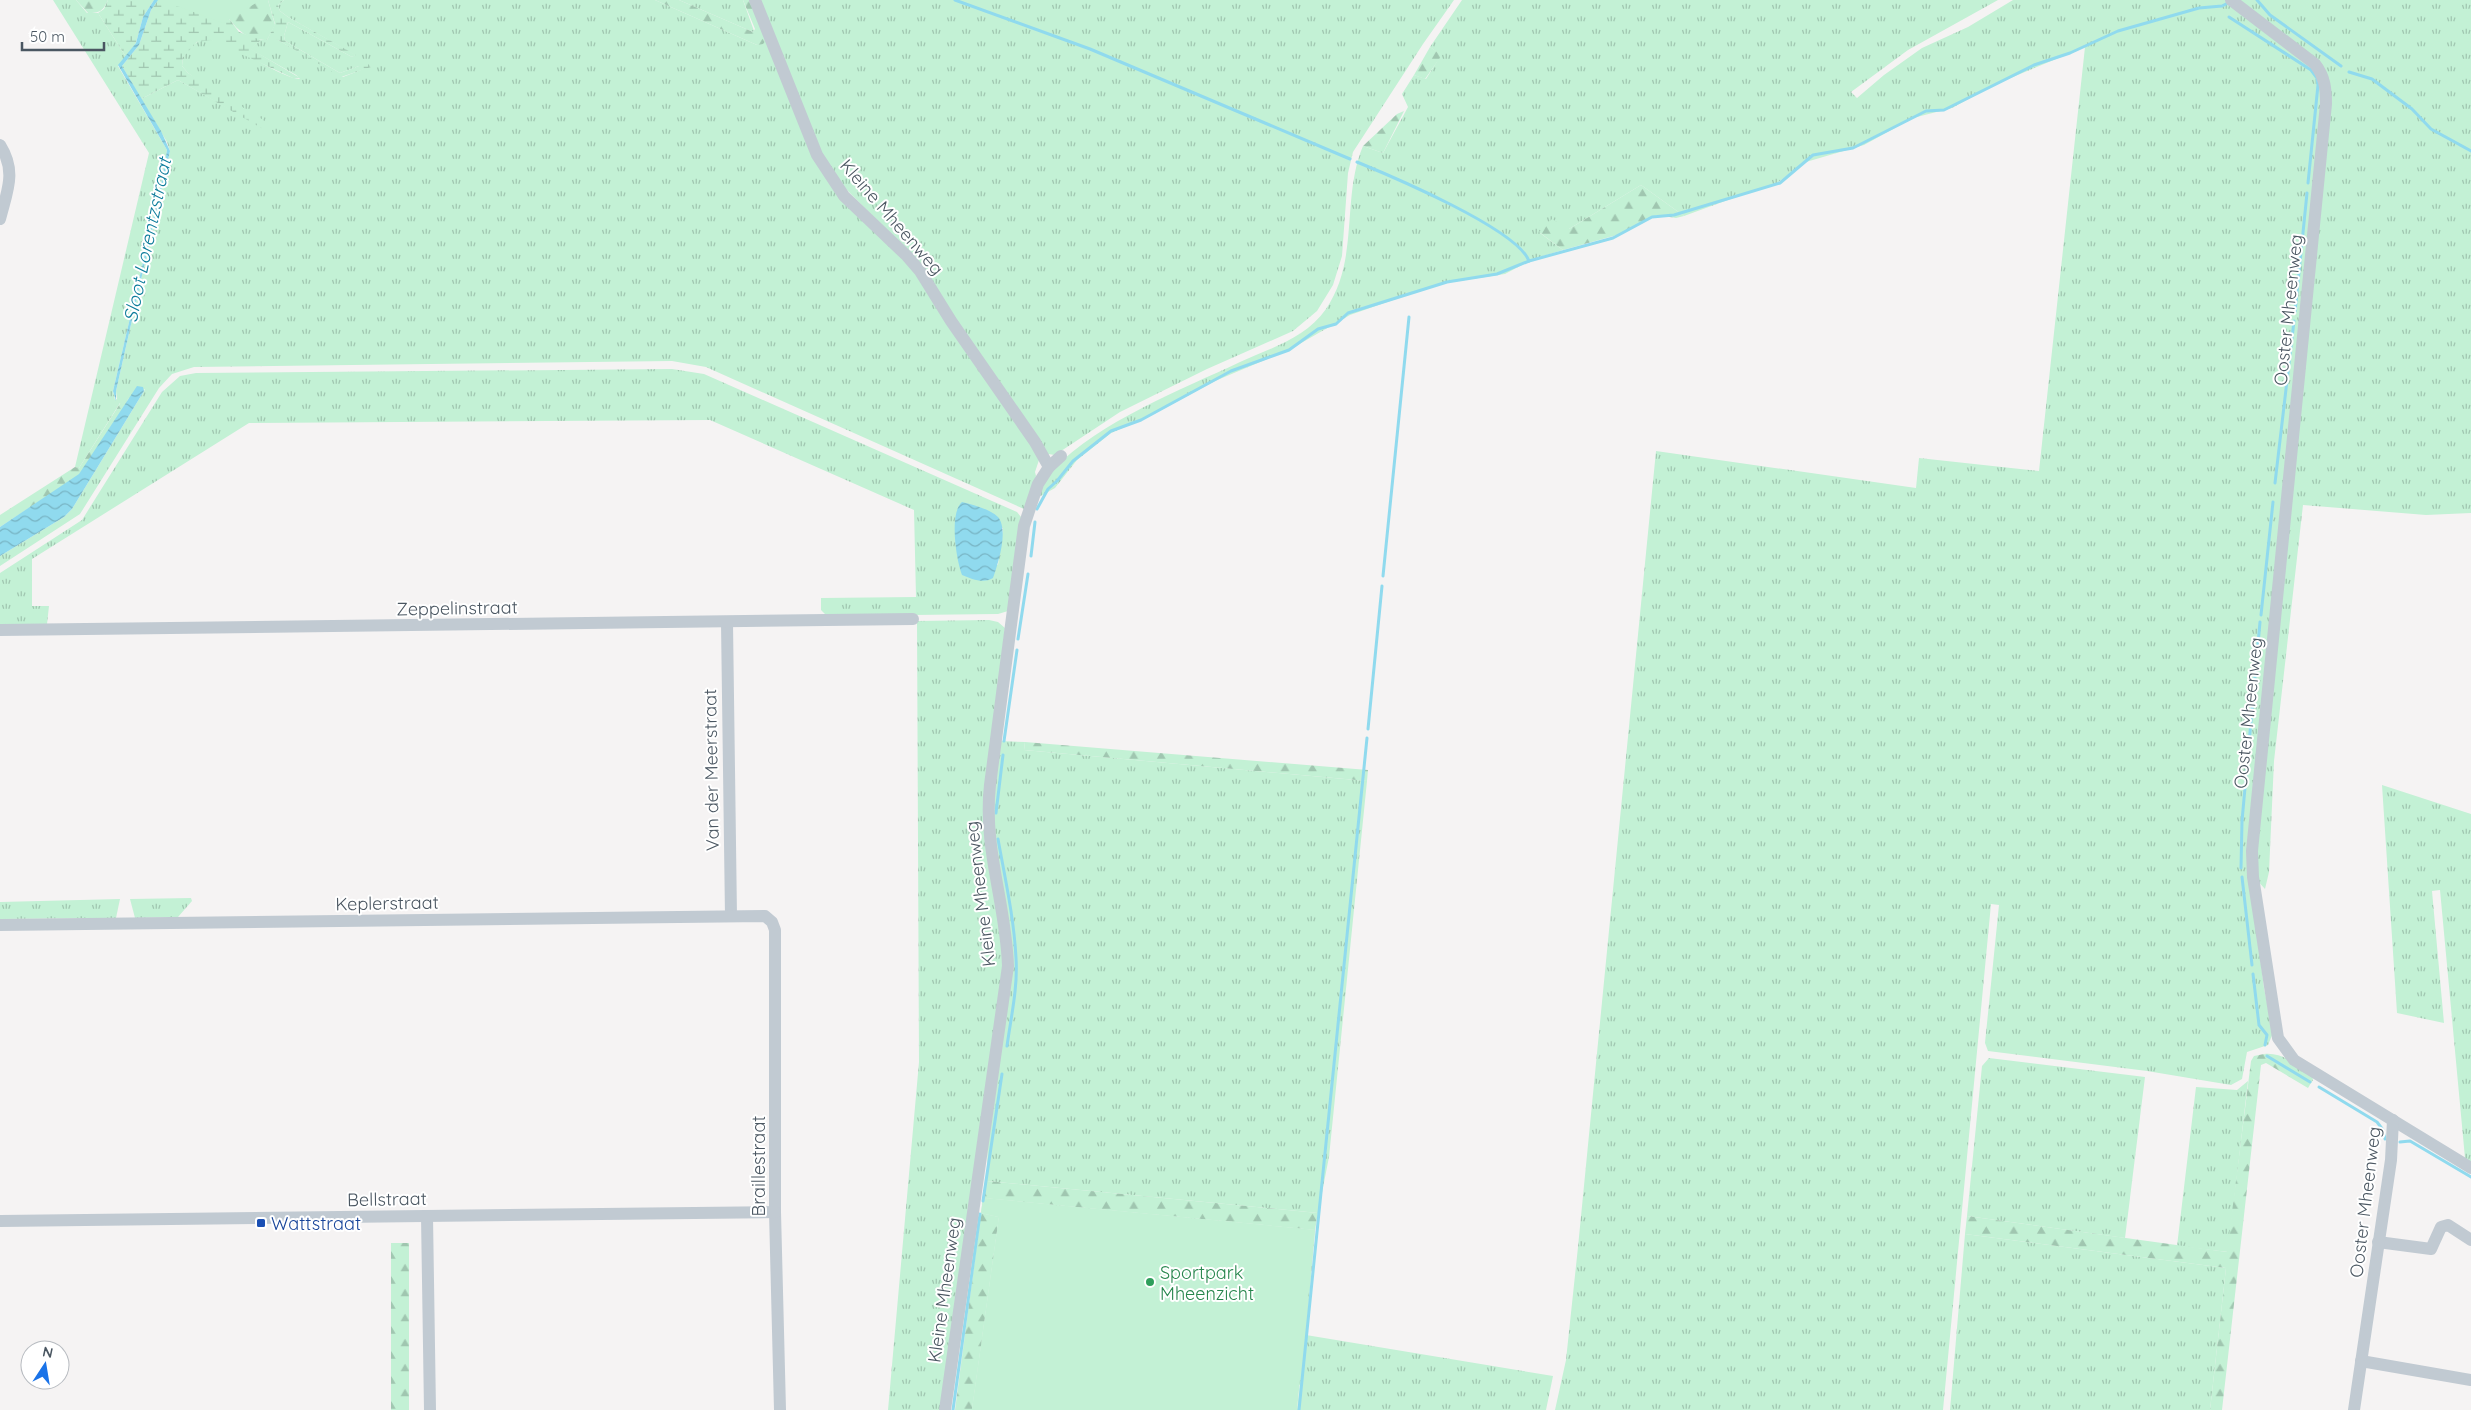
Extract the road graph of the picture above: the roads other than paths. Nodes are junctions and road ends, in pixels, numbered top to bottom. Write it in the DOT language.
graph roads {
  1 [pos="755,0"];
  2 [pos="2231,0"];
  3 [pos="0,145"];
  4 [pos="0,220"];
  5 [pos="1062,456"];
  6 [pos="1049,467"];
  7 [pos="913,619"];
  8 [pos="727,622"];
  9 [pos="0,630"];
  10 [pos="731,916"];
  11 [pos="772,922"];
  12 [pos="0,925"];
  13 [pos="2393,1120"];
  14 [pos="2471,1168"];
  15 [pos="775,1212"];
  16 [pos="427,1216"];
  17 [pos="0,1221"];
  18 [pos="2471,1240"];
  19 [pos="2378,1242"];
  20 [pos="2361,1361"];
  21 [pos="2471,1380"];
  22 [pos="430,1410"];
  23 [pos="780,1410"];
  24 [pos="945,1410"];
  25 [pos="2354,1410"];
  1 -- 6 [label="street, Kleine Mheenweg"];
  2 -- 13 [label="street, Ooster Mheenweg"];
  3 -- 4 [label="street"];
  5 -- 6 [label="street, Kleine Mheenweg"];
  6 -- 24 [label="street, Kleine Mheenweg"];
  7 -- 8 [label="street, Zeppelinstraat"];
  8 -- 9 [label="street, Zeppelinstraat"];
  8 -- 10 [label="street, Van der Meerstraat"];
  10 -- 11 [label="street, Keplerstraat"];
  10 -- 12 [label="street, Keplerstraat"];
  11 -- 15 [label="street, Braillestraat"];
  13 -- 14 [label="street"];
  13 -- 19 [label="street, Ooster Mheenweg"];
  15 -- 16 [label="street, Bellstraat"];
  15 -- 23 [label="street, Braillestraat"];
  16 -- 17 [label="street, Bellstraat"];
  16 -- 22 [label="street"];
  18 -- 19 [label="street"];
  19 -- 20 [label="street, Ooster Mheenweg"];
  20 -- 21 [label="street"];
  20 -- 25 [label="street, Ooster Mheenweg"];
}
